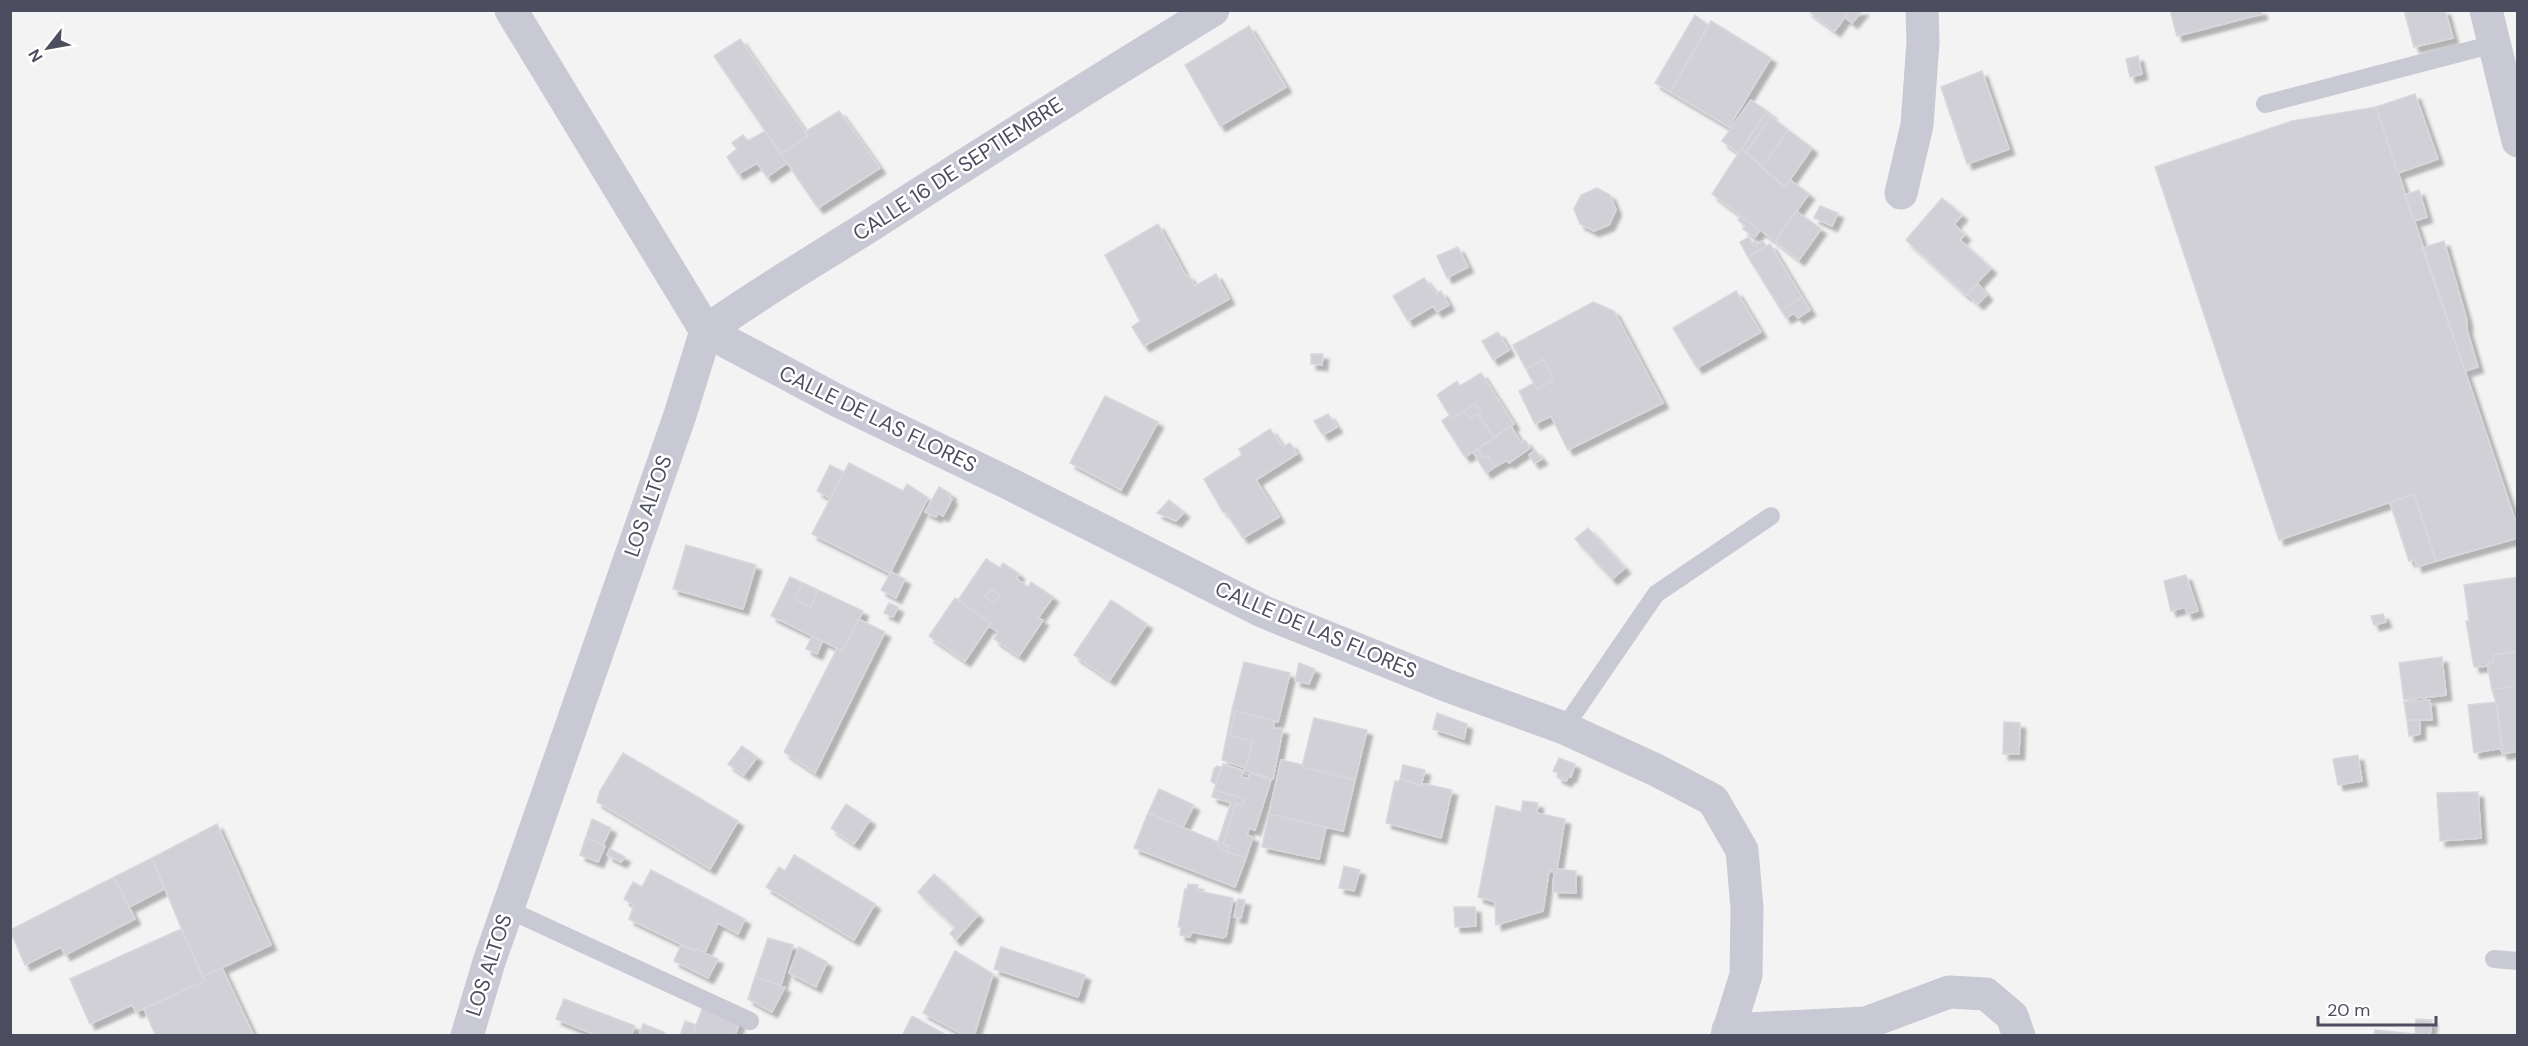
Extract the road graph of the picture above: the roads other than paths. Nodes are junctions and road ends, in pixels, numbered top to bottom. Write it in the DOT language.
graph roads {
  1 [pos="511,10"];
  2 [pos="1213,10"];
  3 [pos="1922,10"];
  4 [pos="2486,10"];
  5 [pos="2494,44"];
  6 [pos="2265,104"];
  7 [pos="2517,141"];
  8 [pos="1901,194"];
  9 [pos="706,331"];
  10 [pos="1771,516"];
  11 [pos="1564,728"];
  12 [pos="507,909"];
  13 [pos="2494,959"];
  14 [pos="2517,961"];
  15 [pos="750,1021"];
  16 [pos="1728,1033"];
  17 [pos="466,1035"];
  18 [pos="2019,1035"];
  1 -- 9 [label="street"];
  2 -- 9 [label="street, CALLE 16 DE SEPTIEMBRE"];
  3 -- 8 [label="street"];
  4 -- 5 [label="street"];
  5 -- 6 [label="lane"];
  5 -- 7 [label="street"];
  9 -- 11 [label="street, CALLE DE LAS FLORES"];
  9 -- 12 [label="street, LOS ALTOS"];
  10 -- 11 [label="lane"];
  11 -- 16 [label="street, CALLE DE LAS FLORES"];
  12 -- 15 [label="lane"];
  12 -- 17 [label="street, LOS ALTOS"];
  13 -- 14 [label="lane"];
  16 -- 18 [label="street"];
}
